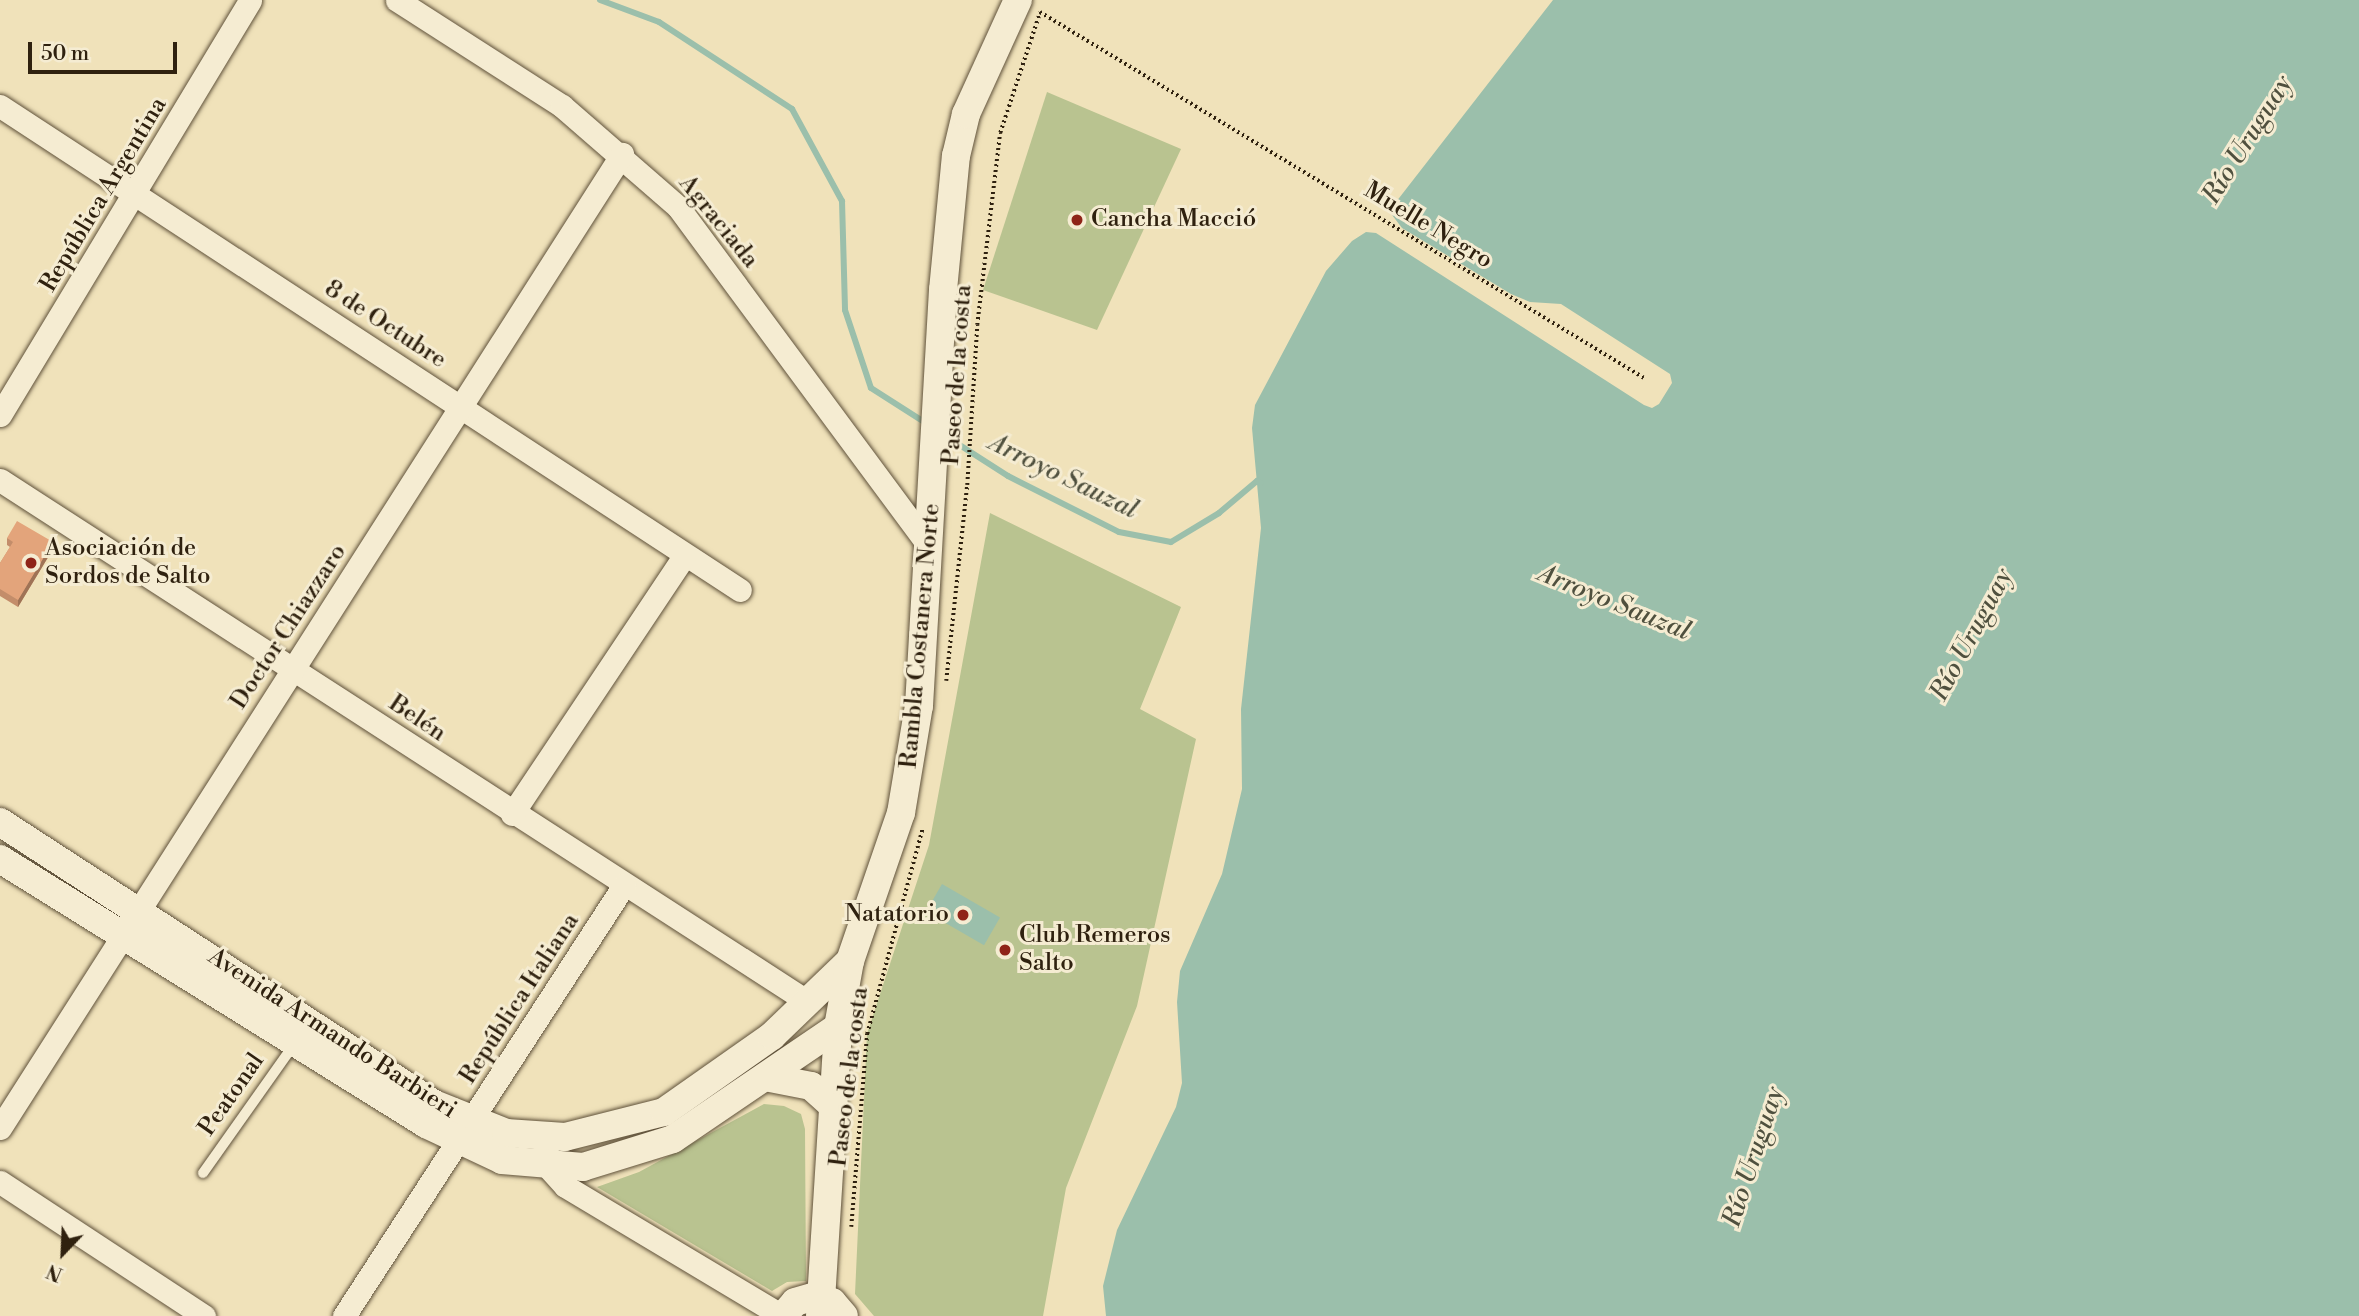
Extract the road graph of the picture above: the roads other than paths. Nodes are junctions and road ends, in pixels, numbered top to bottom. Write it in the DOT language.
graph roads {
  1 [pos="250,0"];
  2 [pos="397,0"];
  3 [pos="1030,6"];
  4 [pos="0,106"];
  5 [pos="622,154"];
  6 [pos="137,193"];
  7 [pos="462,407"];
  8 [pos="0,415"];
  9 [pos="0,480"];
  10 [pos="930,547"];
  11 [pos="685,555"];
  12 [pos="740,590"];
  13 [pos="293,668"];
  14 [pos="512,814"];
  15 [pos="0,822"];
  16 [pos="0,859"];
  17 [pos="624,885"];
  18 [pos="139,909"];
  19 [pos="124,936"];
  20 [pos="850,961"];
  21 [pos="805,1000"];
  22 [pos="838,1027"];
  23 [pos="295,1043"];
  24 [pos="807,1050"];
  25 [pos="765,1077"];
  26 [pos="835,1079"];
  27 [pos="834,1107"];
  28 [pos="0,1128"];
  29 [pos="466,1131"];
  30 [pos="546,1138"];
  31 [pos="548,1167"];
  32 [pos="203,1173"];
  33 [pos="0,1182"];
  34 [pos="821,1307"];
  35 [pos="204,1316"];
  36 [pos="344,1316"];
  37 [pos="783,1316"];
  38 [pos="844,1316"];
  1 -- 6 [label="street, República Argentina"];
  2 -- 5 [label="street, Agraciada"];
  3 -- 10 [label="street, Rambla Costanera Norte"];
  4 -- 6 [label="street, 8 de Octubre"];
  5 -- 7 [label="street, Doctor Chiazzaro"];
  5 -- 10 [label="street, Agraciada"];
  6 -- 7 [label="street, 8 de Octubre"];
  6 -- 8 [label="street, República Argentina"];
  7 -- 11 [label="street, 8 de Octubre"];
  7 -- 13 [label="street, Doctor Chiazzaro"];
  9 -- 13 [label="street, Belén"];
  10 -- 20 [label="street, Rambla Costanera Norte"];
  11 -- 12 [label="street, 8 de Octubre"];
  11 -- 14 [label="street"];
  13 -- 14 [label="street, Belén"];
  13 -- 18 [label="street, Doctor Chiazzaro"];
  14 -- 17 [label="street, Belén"];
  15 -- 18 [label="street, Avenida Armando Barbieri"];
  16 -- 19 [label="street, Avenida Armando Barbieri"];
  17 -- 21 [label="street, Belén"];
  17 -- 29 [label="street, República Italiana"];
  18 -- 19 [label="street, Doctor Chiazzaro"];
  18 -- 29 [label="street, Avenida Armando Barbieri"];
  19 -- 23 [label="street, Avenida Armando Barbieri"];
  19 -- 28 [label="street, Doctor Chiazzaro"];
  20 -- 21 [label="street, Avenida Armando Barbieri"];
  20 -- 22 [label="street, Rambla Costanera Norte"];
  21 -- 24 [label="street"];
  21 -- 30 [label="street, Avenida Armando Barbieri"];
  22 -- 24 [label="street, Avenida Armando Barbieri"];
  22 -- 26 [label="street, Rambla Costanera Norte"];
  23 -- 29 [label="street, Avenida Armando Barbieri"];
  23 -- 32 [label="lane, Peatonal"];
  24 -- 25 [label="street, Avenida Armando Barbieri"];
  24 -- 26 [label="street"];
  25 -- 27 [label="street"];
  25 -- 31 [label="street, Avenida Armando Barbieri"];
  26 -- 27 [label="street, Rambla Costanera Norte"];
  27 -- 34 [label="street, Rambla Costanera Norte"];
  29 -- 30 [label="street, Avenida Armando Barbieri"];
  29 -- 31 [label="street, Avenida Armando Barbieri"];
  29 -- 36 [label="street, República Italiana"];
  30 -- 31 [label="street"];
  31 -- 37 [label="street"];
  33 -- 35 [label="street"];
  34 -- 37 [label="street"];
  34 -- 38 [label="street"];
}
